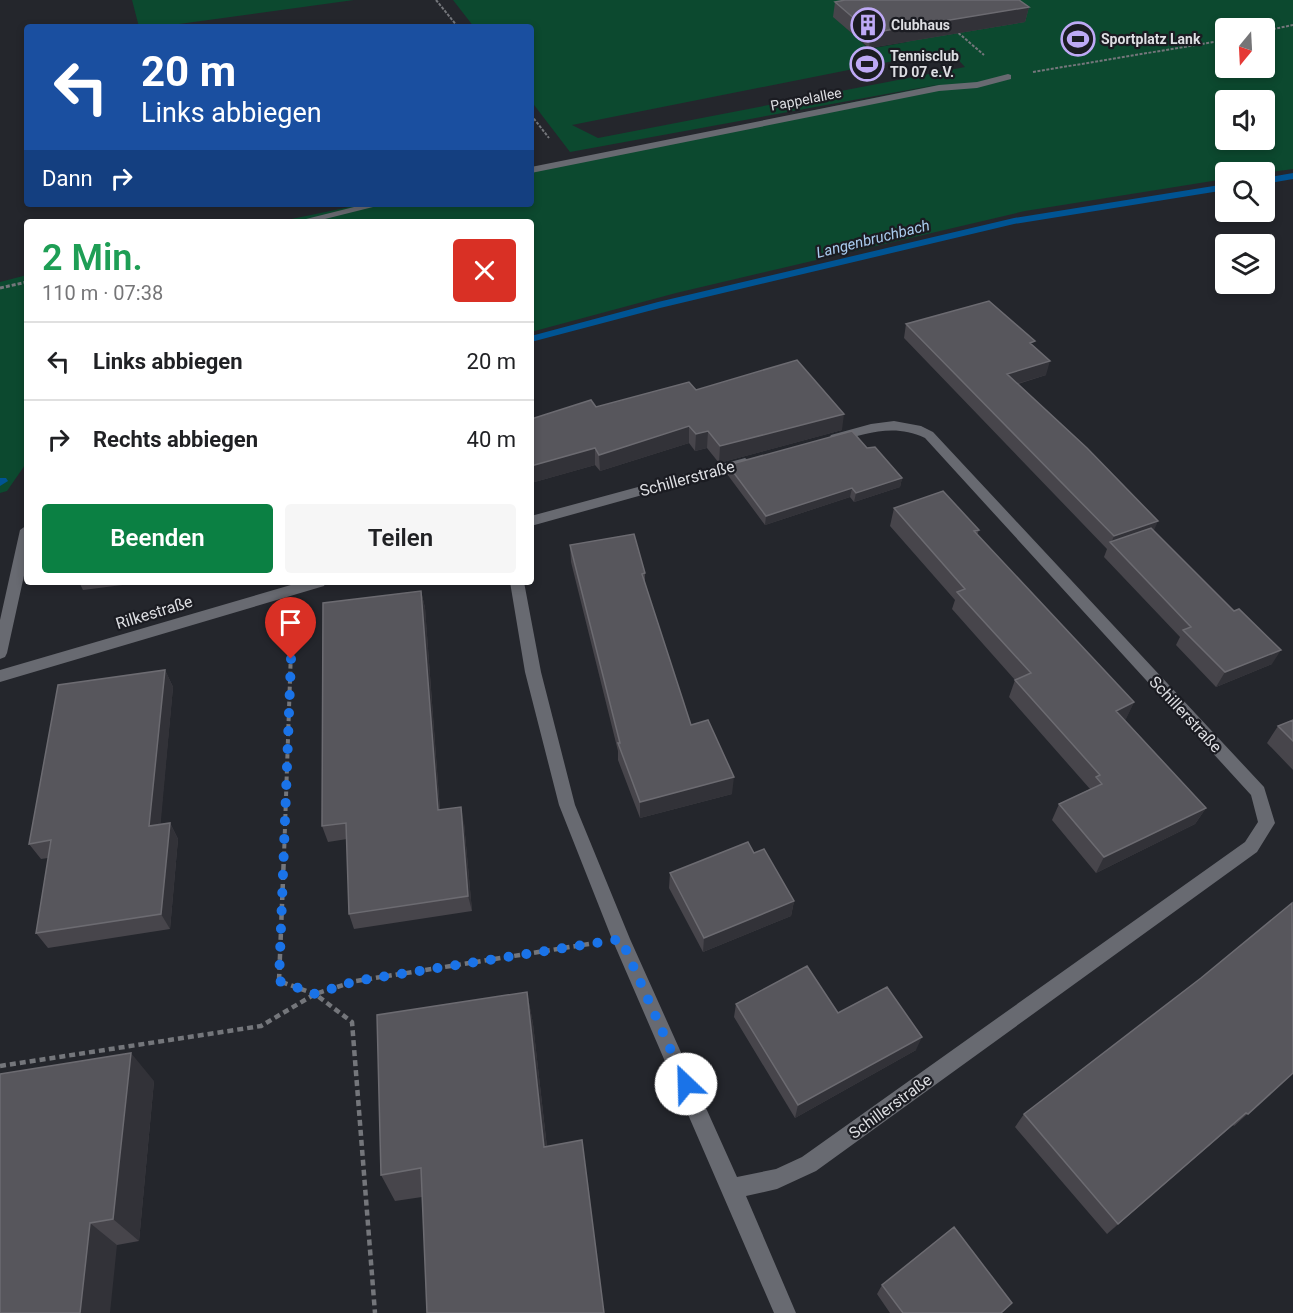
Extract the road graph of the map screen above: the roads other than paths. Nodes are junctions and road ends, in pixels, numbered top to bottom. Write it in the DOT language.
graph roads {
  1 [pos="1008,77"];
  2 [pos="534,169"];
  3 [pos="366,207"];
  4 [pos="312,219"];
  5 [pos="824,441"];
  6 [pos="757,459"];
  7 [pos="534,520"];
  8 [pos="24,544"];
  9 [pos="309,585"];
  10 [pos="518,585"];
  11 [pos="0,653"];
  12 [pos="0,676"];
  13 [pos="732,1188"];
  14 [pos="785,1313"];
  1 -- 2 [label="street, Pappelallee"];
  3 -- 4 [label="street"];
  5 -- 13 [label="street, Schillerstraße"];
  6 -- 7 [label="street, Schillerstraße"];
  8 -- 11 [label="street"];
  9 -- 12 [label="street, Rilkestraße"];
  10 -- 13 [label="street"];
  13 -- 14 [label="street"];
}
